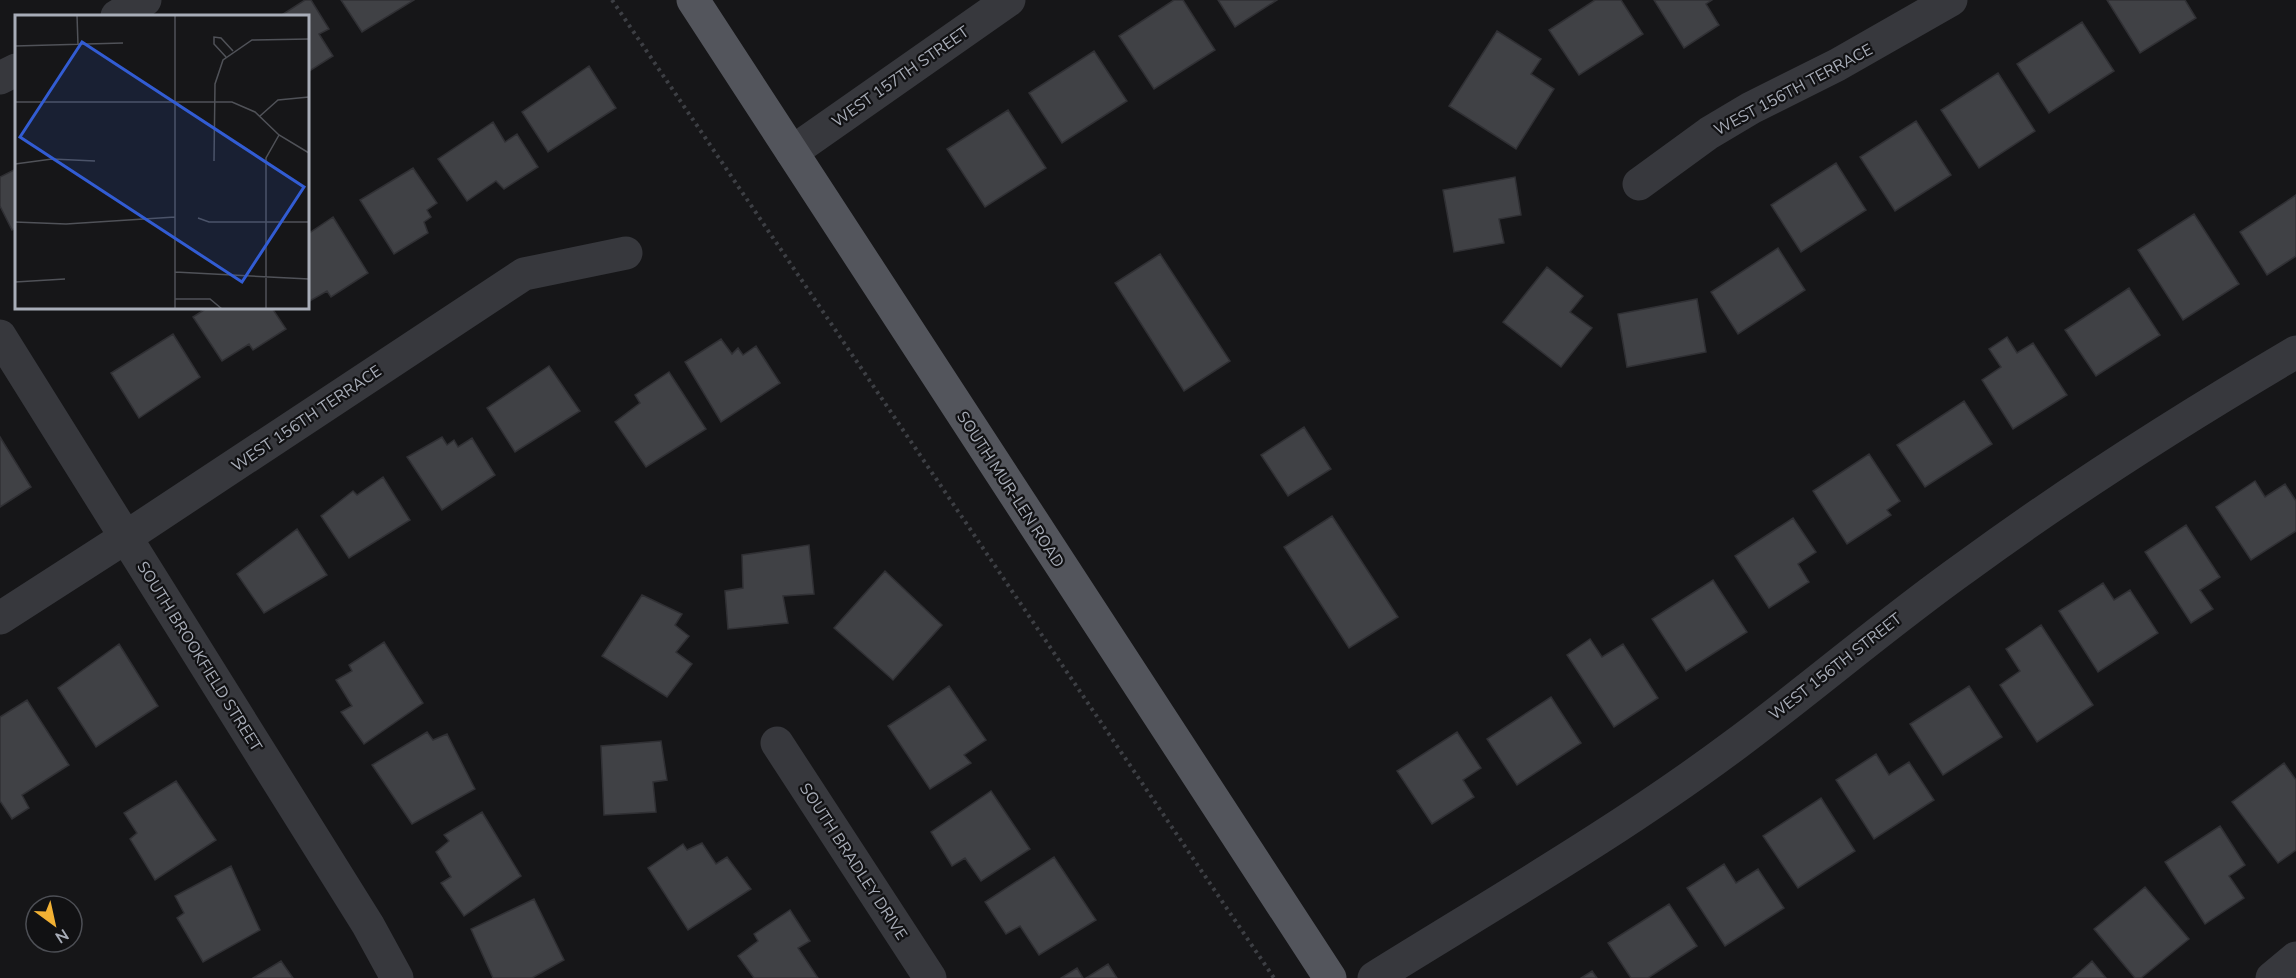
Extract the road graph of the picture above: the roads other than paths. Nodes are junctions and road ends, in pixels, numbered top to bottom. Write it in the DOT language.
graph roads {
  1 [pos="145,0"];
  2 [pos="693,0"];
  3 [pos="1009,0"];
  4 [pos="1951,0"];
  5 [pos="119,15"];
  6 [pos="15,70"];
  7 [pos="0,78"];
  8 [pos="792,152"];
  9 [pos="1639,184"];
  10 [pos="626,253"];
  11 [pos="0,336"];
  12 [pos="2296,352"];
  13 [pos="126,537"];
  14 [pos="0,618"];
  15 [pos="777,743"];
  16 [pos="2296,958"];
  17 [pos="398,978"];
  18 [pos="930,978"];
  19 [pos="1330,978"];
  20 [pos="1374,978"];
  21 [pos="2272,978"];
  1 -- 5 [label="street"];
  2 -- 8 [label="main road, SOUTH MUR-LEN ROAD"];
  3 -- 8 [label="street, WEST 157TH STREET"];
  4 -- 9 [label="street, WEST 156TH TERRACE"];
  6 -- 7 [label="street"];
  8 -- 19 [label="main road, SOUTH MUR-LEN ROAD"];
  10 -- 13 [label="street, WEST 156TH TERRACE"];
  11 -- 13 [label="street, SOUTH BROOKFIELD STREET"];
  12 -- 20 [label="street, WEST 156TH STREET"];
  13 -- 14 [label="street, WEST 156TH TERRACE"];
  13 -- 17 [label="street, SOUTH BROOKFIELD STREET"];
  15 -- 18 [label="street, SOUTH BRADLEY DRIVE"];
  16 -- 21 [label="street"];
}
